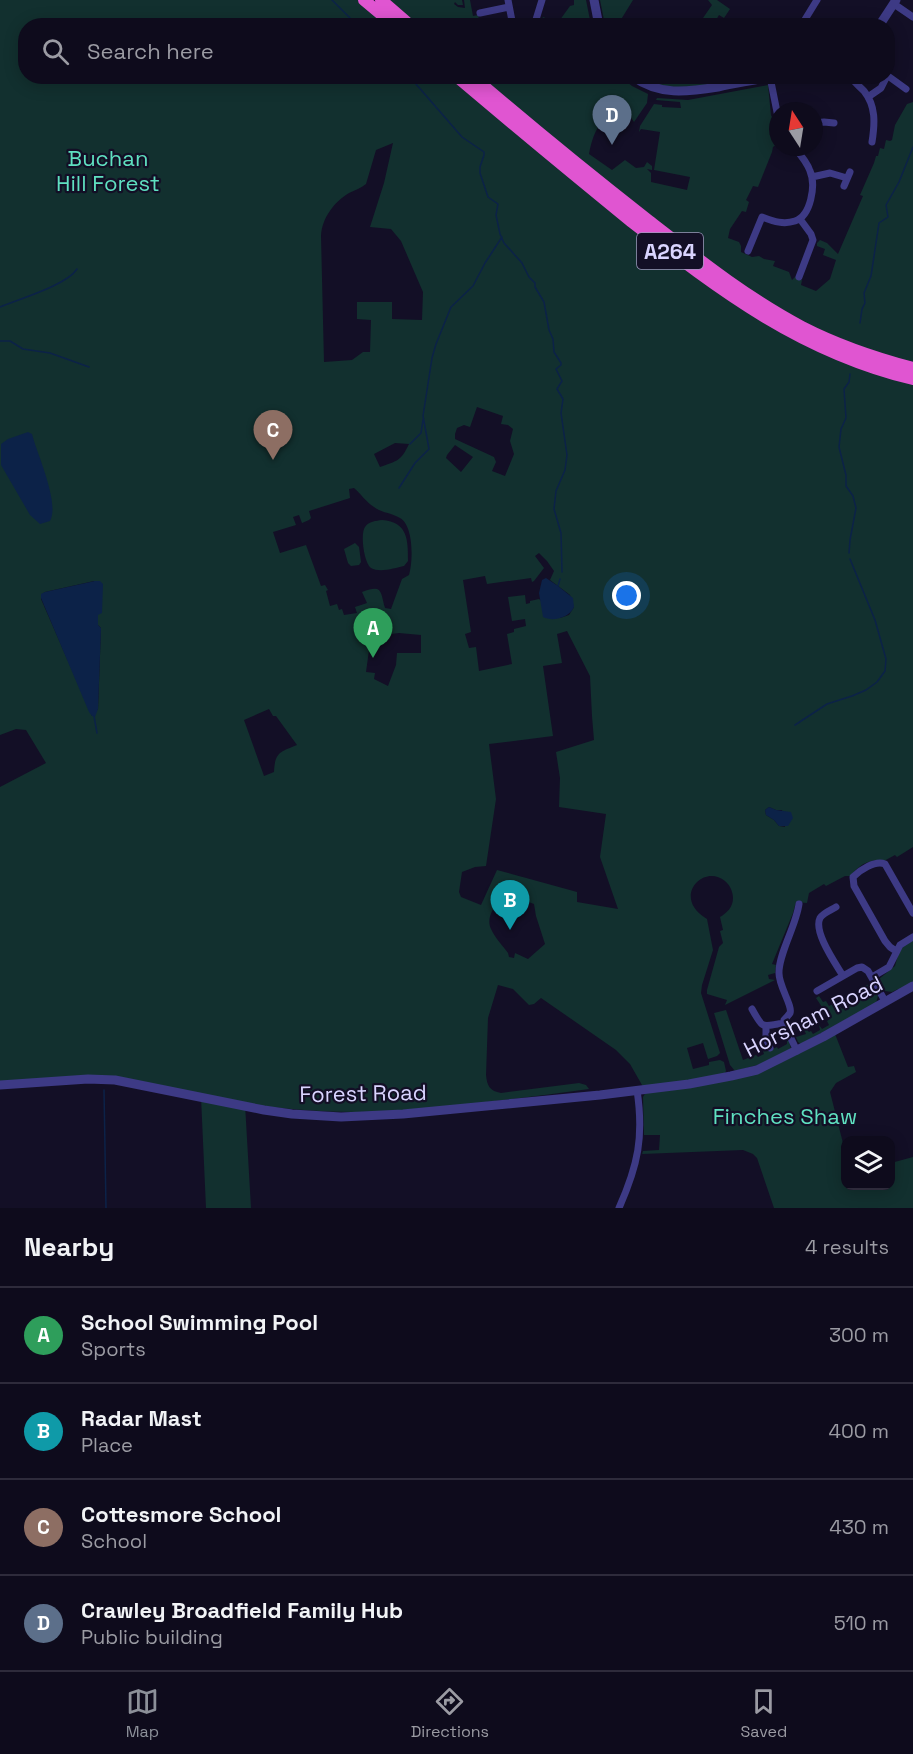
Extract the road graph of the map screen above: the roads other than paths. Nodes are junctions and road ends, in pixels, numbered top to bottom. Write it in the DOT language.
graph roads {
  1 [pos="364,0"];
  2 [pos="381,0"];
  3 [pos="542,0"];
  4 [pos="594,0"];
  5 [pos="817,0"];
  6 [pos="895,2"];
  7 [pos="509,4"];
  8 [pos="480,12"];
  9 [pos="913,17"];
  10 [pos="385,18"];
  11 [pos="402,18"];
  12 [pos="536,18"];
  13 [pos="597,18"];
  14 [pos="806,18"];
  15 [pos="884,18"];
  16 [pos="895,81"];
  17 [pos="466,84"];
  18 [pos="482,84"];
  19 [pos="644,84"];
  20 [pos="734,84"];
  21 [pos="773,84"];
  22 [pos="857,84"];
  23 [pos="883,84"];
  24 [pos="906,89"];
  25 [pos="868,97"];
  26 [pos="776,102"];
  27 [pos="824,122"];
  28 [pos="834,123"];
  29 [pos="824,130"];
  30 [pos="864,136"];
  31 [pos="800,156"];
  32 [pos="812,177"];
  33 [pos="847,178"];
  34 [pos="800,219"];
  35 [pos="742,242"];
  36 [pos="811,273"];
  37 [pos="913,368"];
  38 [pos="913,379"];
  39 [pos="799,904"];
  40 [pos="836,908"];
  41 [pos="913,914"];
  42 [pos="913,937"];
  43 [pos="896,951"];
  44 [pos="843,976"];
  45 [pos="872,977"];
  46 [pos="913,986"];
  47 [pos="817,991"];
  48 [pos="885,1001"];
  49 [pos="752,1009"];
  50 [pos="784,1023"];
  51 [pos="766,1026"];
  52 [pos="770,1048"];
  53 [pos="797,1051"];
  54 [pos="0,1085"];
  55 [pos="657,1087"];
  56 [pos="637,1090"];
  57 [pos="619,1208"];
  1 -- 10 [label="highway"];
  2 -- 11 [label="highway"];
  3 -- 12 [label="street"];
  4 -- 13 [label="street"];
  5 -- 14 [label="street"];
  6 -- 9 [label="street"];
  6 -- 15 [label="street"];
  7 -- 8 [label="street"];
  16 -- 24 [label="street"];
  17 -- 38 [label="highway, A264"];
  18 -- 37 [label="highway, A264"];
  19 -- 20 [label="street"];
  21 -- 26 [label="street"];
  22 -- 25 [label="street"];
  23 -- 25 [label="street"];
  25 -- 30 [label="street"];
  27 -- 28 [label="street"];
  27 -- 29 [label="street"];
  31 -- 32 [label="street"];
  32 -- 33 [label="street"];
  32 -- 34 [label="street"];
  34 -- 35 [label="street"];
  34 -- 36 [label="street"];
  39 -- 50 [label="street"];
  40 -- 44 [label="street"];
  41 -- 43 [label="street"];
  42 -- 43 [label="street"];
  43 -- 45 [label="street"];
  44 -- 45 [label="street"];
  44 -- 47 [label="street"];
  45 -- 48 [label="street"];
  46 -- 48 [label="street, Horsham Road"];
  48 -- 53 [label="street, Horsham Road"];
  49 -- 51 [label="street"];
  50 -- 51 [label="street"];
  50 -- 53 [label="street"];
  51 -- 52 [label="street"];
  53 -- 55 [label="street, Horsham Road"];
  54 -- 56 [label="street, Forest Road"];
  55 -- 56 [label="street, Forest Road"];
  56 -- 57 [label="street"];
}
